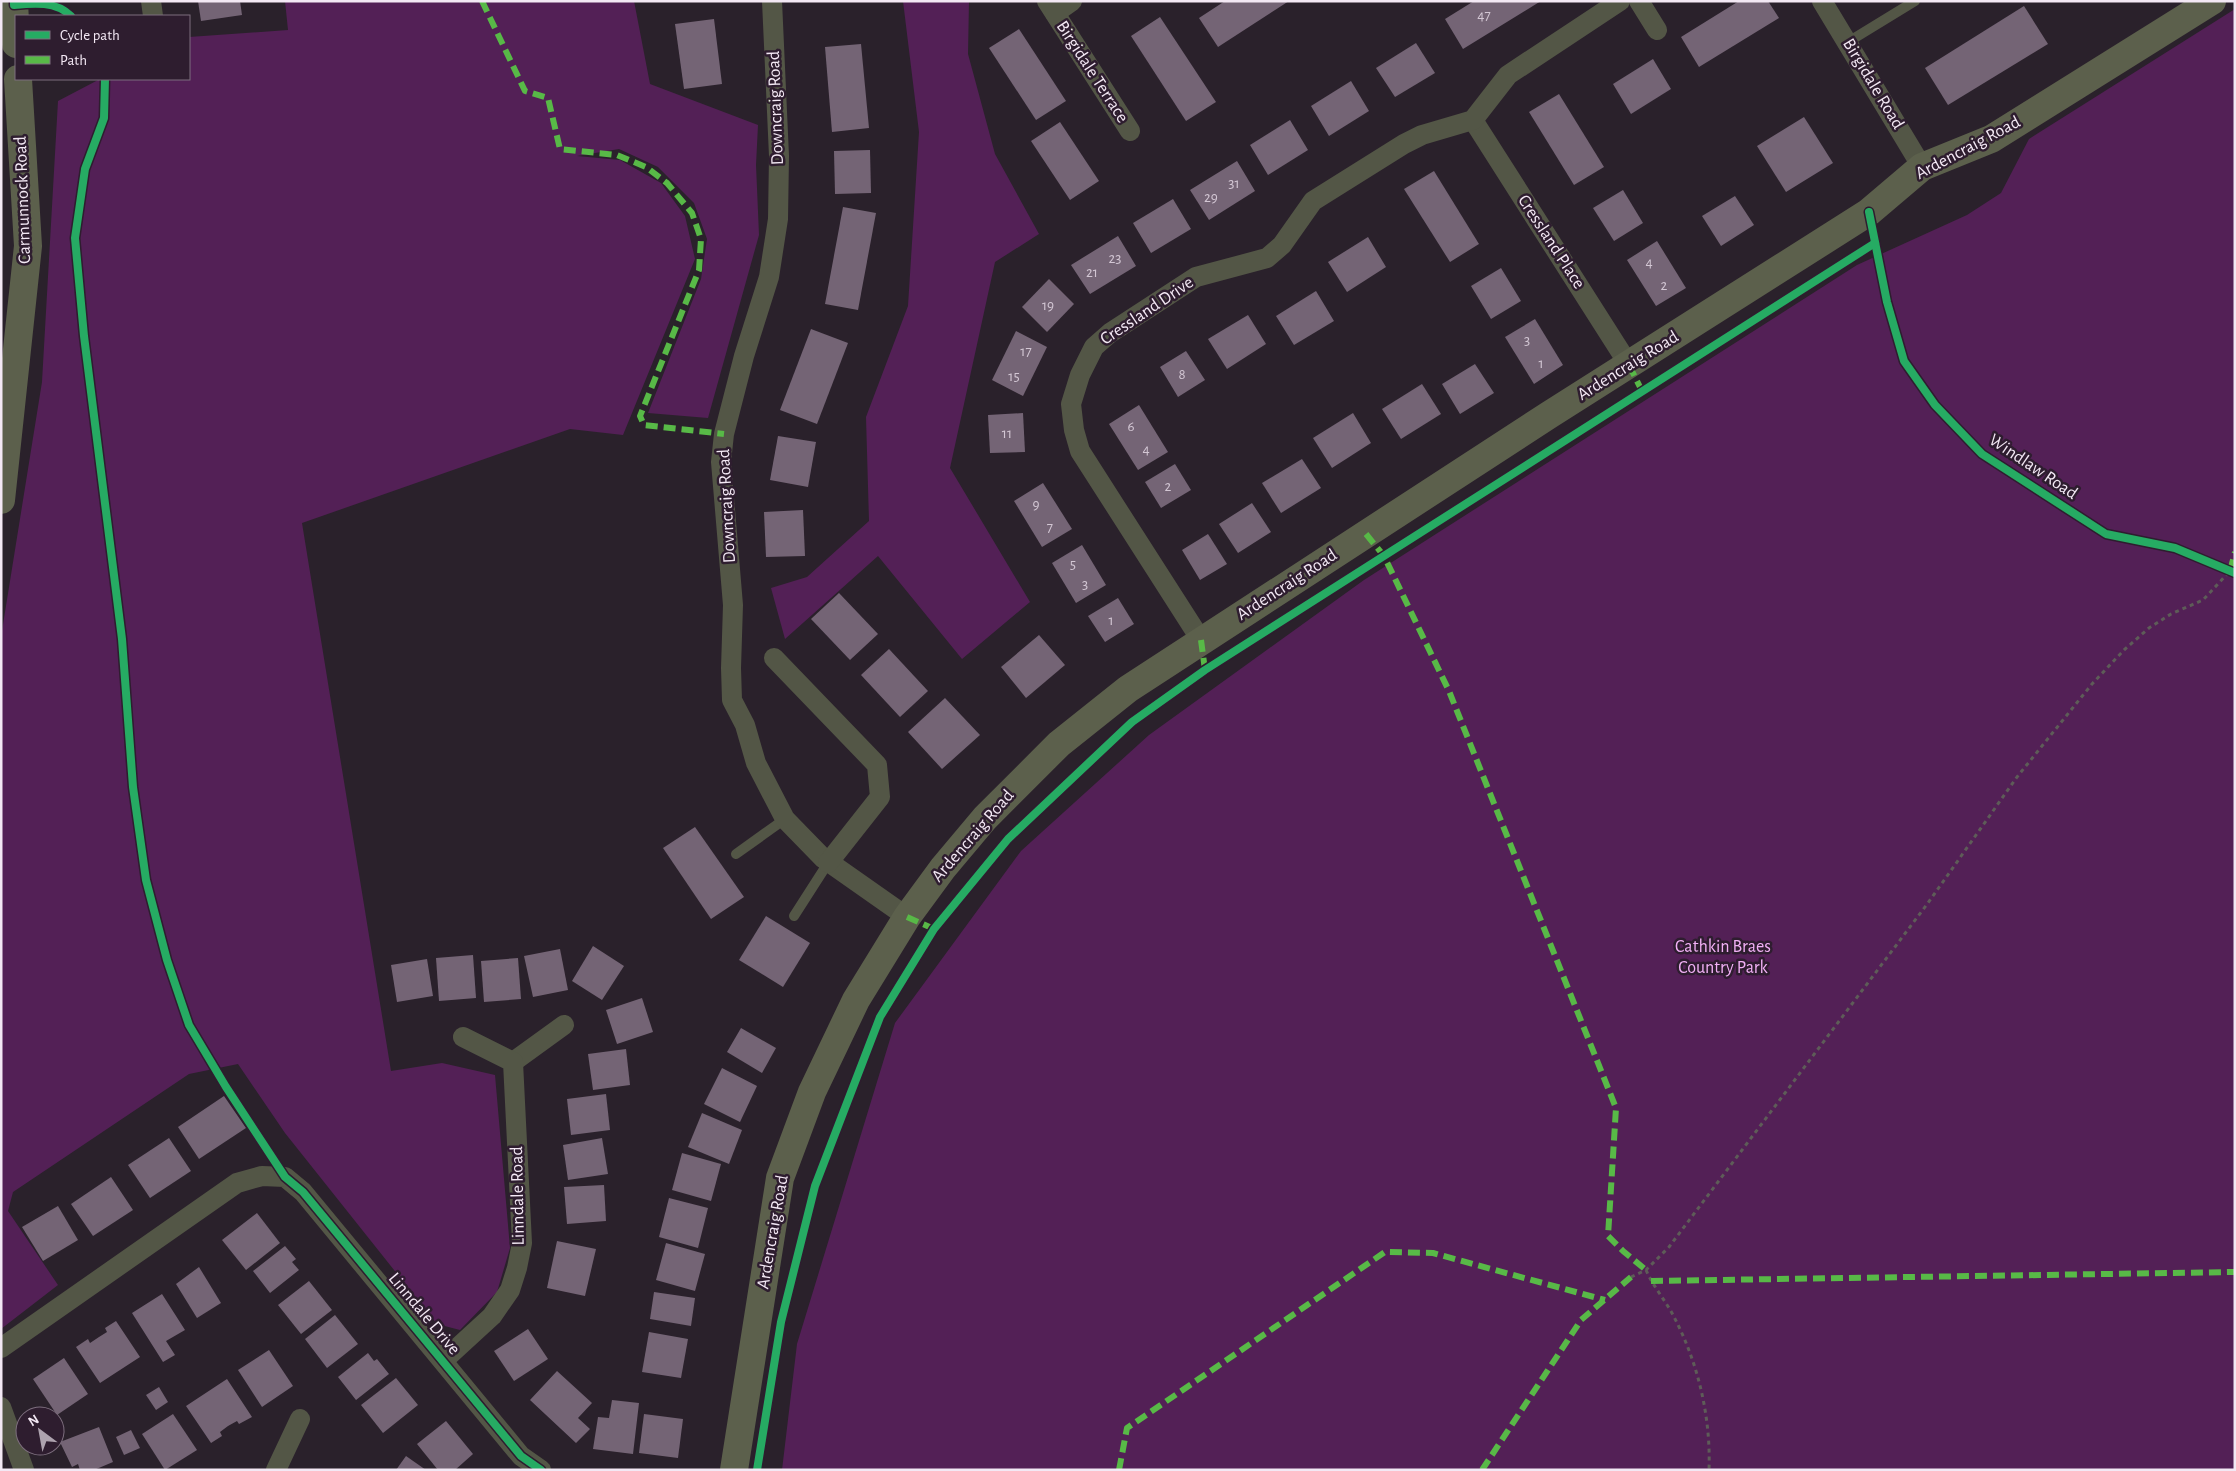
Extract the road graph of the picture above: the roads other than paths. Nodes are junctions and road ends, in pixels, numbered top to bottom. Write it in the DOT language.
graph roads {
  1 [pos="14,1"];
  2 [pos="151,1"];
  3 [pos="772,1"];
  4 [pos="1072,1"];
  5 [pos="1620,1"];
  6 [pos="1639,1"];
  7 [pos="1822,1"];
  8 [pos="1915,1"];
  9 [pos="2212,1"];
  10 [pos="1051,7"];
  11 [pos="154,15"];
  12 [pos="15,22"];
  13 [pos="1657,30"];
  14 [pos="1848,42"];
  15 [pos="18,80"];
  16 [pos="1473,120"];
  17 [pos="1130,131"];
  18 [pos="1922,167"];
  19 [pos="1630,365"];
  20 [pos="1,500"];
  21 [pos="1201,640"];
  22 [pos="774,658"];
  23 [pos="785,819"];
  24 [pos="736,854"];
  25 [pos="828,863"];
  26 [pos="794,916"];
  27 [pos="906,917"];
  28 [pos="564,1025"];
  29 [pos="463,1037"];
  30 [pos="513,1062"];
  31 [pos="1,1348"];
  32 [pos="443,1361"];
  33 [pos="1,1407"];
  34 [pos="300,1419"];
  35 [pos="515,1463"];
  36 [pos="24,1470"];
  37 [pos="276,1470"];
  38 [pos="541,1470"];
  39 [pos="734,1470"];
  1 -- 12 [label="street"];
  2 -- 11 [label="street"];
  3 -- 23 [label="street, Downcraig Road"];
  4 -- 10 [label="street, Birgidale Terrace"];
  5 -- 16 [label="street"];
  6 -- 13 [label="street"];
  7 -- 14 [label="street, Birgidale Road"];
  8 -- 14 [label="lane"];
  9 -- 18 [label="street, Ardencraig Road"];
  10 -- 17 [label="street, Birgidale Terrace"];
  14 -- 18 [label="street, Birgidale Road"];
  15 -- 20 [label="street, Carmunnock Road"];
  16 -- 19 [label="street, Cressland Place"];
  16 -- 21 [label="street, Cressland Drive"];
  18 -- 19 [label="street, Ardencraig Road"];
  19 -- 21 [label="street, Ardencraig Road"];
  21 -- 27 [label="street, Ardencraig Road"];
  22 -- 25 [label="street"];
  23 -- 24 [label="lane"];
  23 -- 25 [label="street, Downcraig Road"];
  25 -- 26 [label="lane"];
  25 -- 27 [label="street, Downcraig Road"];
  27 -- 39 [label="street, Ardencraig Road"];
  28 -- 30 [label="street"];
  29 -- 30 [label="street"];
  30 -- 32 [label="street, Linndale Road"];
  31 -- 32 [label="street, Linndale Drive"];
  32 -- 35 [label="street, Linndale Drive"];
  33 -- 36 [label="street"];
  34 -- 37 [label="street"];
  35 -- 38 [label="street, Linndale Drive"];
}
